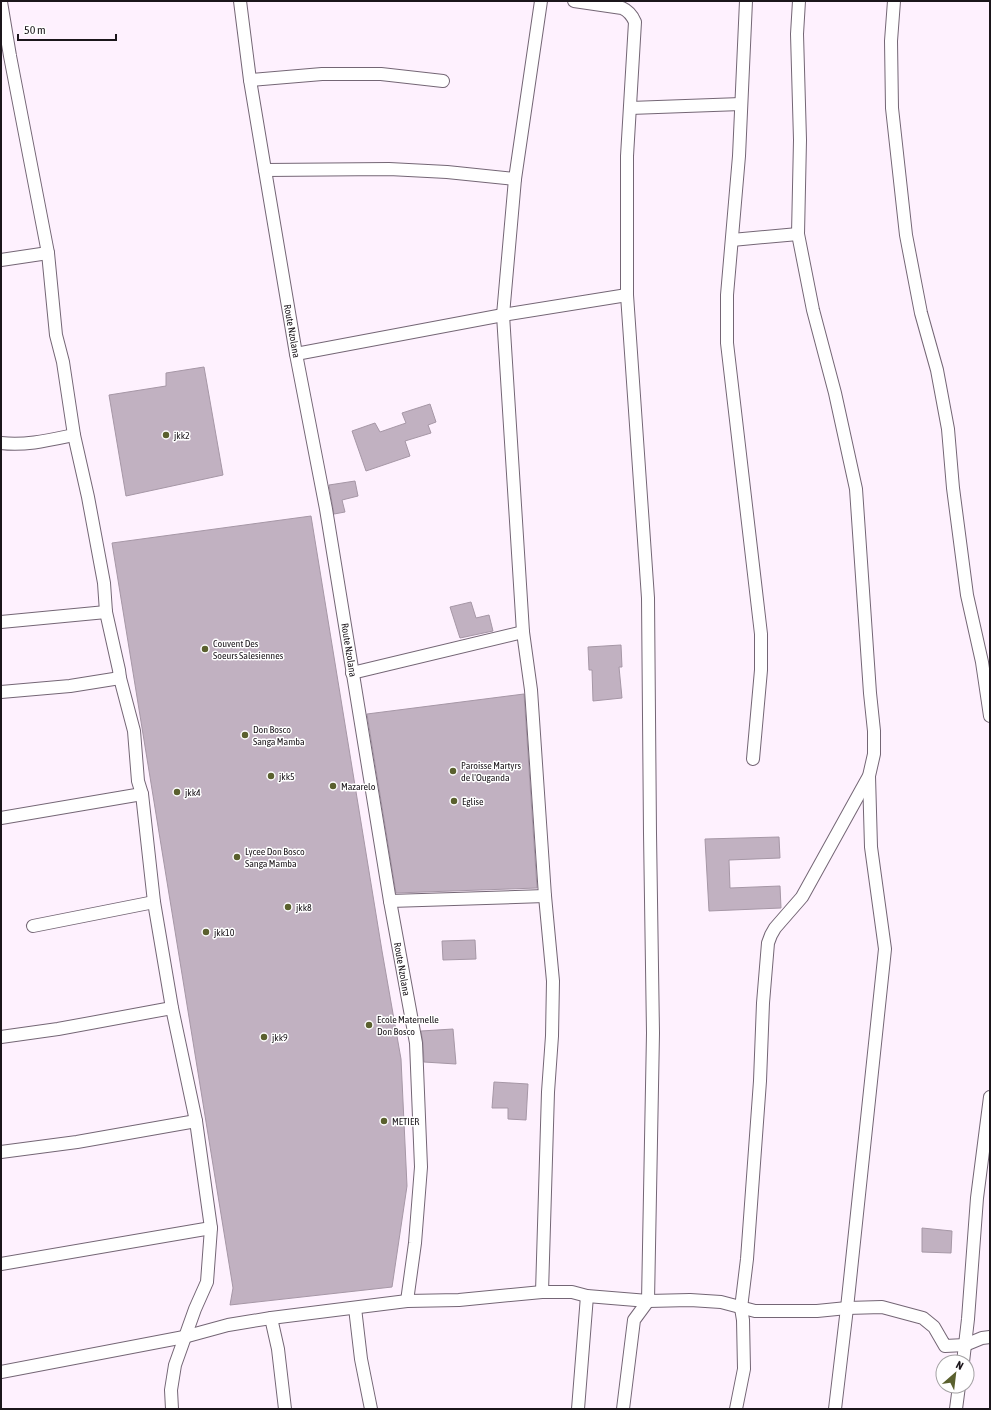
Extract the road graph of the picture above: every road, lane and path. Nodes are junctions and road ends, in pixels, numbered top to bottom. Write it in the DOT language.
graph roads {
  1 [pos="240,1"];
  2 [pos="541,1"];
  3 [pos="574,1"];
  4 [pos="746,1"];
  5 [pos="799,1"];
  6 [pos="894,1"];
  7 [pos="1,2"];
  8 [pos="622,4"];
  9 [pos="250,80"];
  10 [pos="443,81"];
  11 [pos="741,104"];
  12 [pos="630,108"];
  13 [pos="265,170"];
  14 [pos="516,179"];
  15 [pos="798,234"];
  16 [pos="732,240"];
  17 [pos="48,253"];
  18 [pos="1,260"];
  19 [pos="627,294"];
  20 [pos="503,315"];
  21 [pos="296,354"];
  22 [pos="74,435"];
  23 [pos="1,443"];
  24 [pos="106,612"];
  25 [pos="1,622"];
  26 [pos="523,632"];
  27 [pos="352,673"];
  28 [pos="120,678"];
  29 [pos="1,692"];
  30 [pos="990,716"];
  31 [pos="753,759"];
  32 [pos="869,776"];
  33 [pos="142,794"];
  34 [pos="1,818"];
  35 [pos="545,896"];
  36 [pos="390,901"];
  37 [pos="154,902"];
  38 [pos="33,926"];
  39 [pos="172,1008"];
  40 [pos="1,1037"];
  41 [pos="990,1097"];
  42 [pos="196,1121"];
  43 [pos="1,1152"];
  44 [pos="211,1228"];
  45 [pos="1,1264"];
  46 [pos="542,1292"];
  47 [pos="587,1296"];
  48 [pos="406,1301"];
  49 [pos="648,1301"];
  50 [pos="355,1308"];
  51 [pos="741,1308"];
  52 [pos="847,1308"];
  53 [pos="271,1318"];
  54 [pos="184,1337"];
  55 [pos="990,1337"];
  56 [pos="965,1345"];
  57 [pos="963,1354"];
  58 [pos="1,1372"];
  59 [pos="958,1394"];
  60 [pos="172,1409"];
  61 [pos="285,1409"];
  62 [pos="371,1409"];
  63 [pos="578,1409"];
  64 [pos="623,1409"];
  65 [pos="736,1409"];
  66 [pos="835,1409"];
  67 [pos="956,1409"];
  1 -- 9 [label="street, Route Nzolana"];
  2 -- 14 [label="street"];
  3 -- 8 [label="street"];
  4 -- 11 [label="street"];
  5 -- 15 [label="street"];
  6 -- 30 [label="street"];
  7 -- 17 [label="street"];
  8 -- 12 [label="street"];
  9 -- 10 [label="street"];
  9 -- 13 [label="street, Route Nzolana"];
  11 -- 12 [label="street"];
  11 -- 16 [label="street"];
  12 -- 19 [label="street"];
  13 -- 14 [label="street"];
  13 -- 21 [label="street, Route Nzolana"];
  14 -- 20 [label="street"];
  15 -- 16 [label="street"];
  15 -- 32 [label="street"];
  16 -- 31 [label="street"];
  17 -- 18 [label="street"];
  17 -- 22 [label="street"];
  19 -- 20 [label="street"];
  19 -- 49 [label="street"];
  20 -- 21 [label="street"];
  20 -- 26 [label="street"];
  21 -- 27 [label="street, Route Nzolana"];
  22 -- 23 [label="street"];
  22 -- 24 [label="street"];
  24 -- 25 [label="street"];
  24 -- 28 [label="street"];
  26 -- 27 [label="street"];
  26 -- 35 [label="street"];
  27 -- 36 [label="street, Route Nzolana"];
  28 -- 29 [label="street"];
  28 -- 33 [label="street"];
  32 -- 51 [label="street"];
  32 -- 52 [label="street"];
  33 -- 34 [label="street"];
  33 -- 37 [label="street"];
  35 -- 36 [label="street"];
  35 -- 46 [label="street"];
  36 -- 48 [label="street, Route Nzolana"];
  37 -- 38 [label="street"];
  37 -- 39 [label="street"];
  39 -- 40 [label="street"];
  39 -- 42 [label="street"];
  41 -- 56 [label="street"];
  42 -- 43 [label="street"];
  42 -- 44 [label="street"];
  44 -- 45 [label="street"];
  44 -- 54 [label="street"];
  46 -- 47 [label="street"];
  46 -- 48 [label="street"];
  47 -- 49 [label="street"];
  47 -- 63 [label="street"];
  48 -- 50 [label="street"];
  49 -- 51 [label="street"];
  49 -- 64 [label="street"];
  50 -- 53 [label="street"];
  50 -- 62 [label="street"];
  51 -- 52 [label="street"];
  51 -- 65 [label="street"];
  52 -- 56 [label="street"];
  52 -- 66 [label="street"];
  53 -- 54 [label="street"];
  53 -- 61 [label="street"];
  54 -- 58 [label="street"];
  54 -- 60 [label="street"];
  55 -- 56 [label="street"];
  56 -- 57 [label="street"];
  59 -- 67 [label="street"];
}
